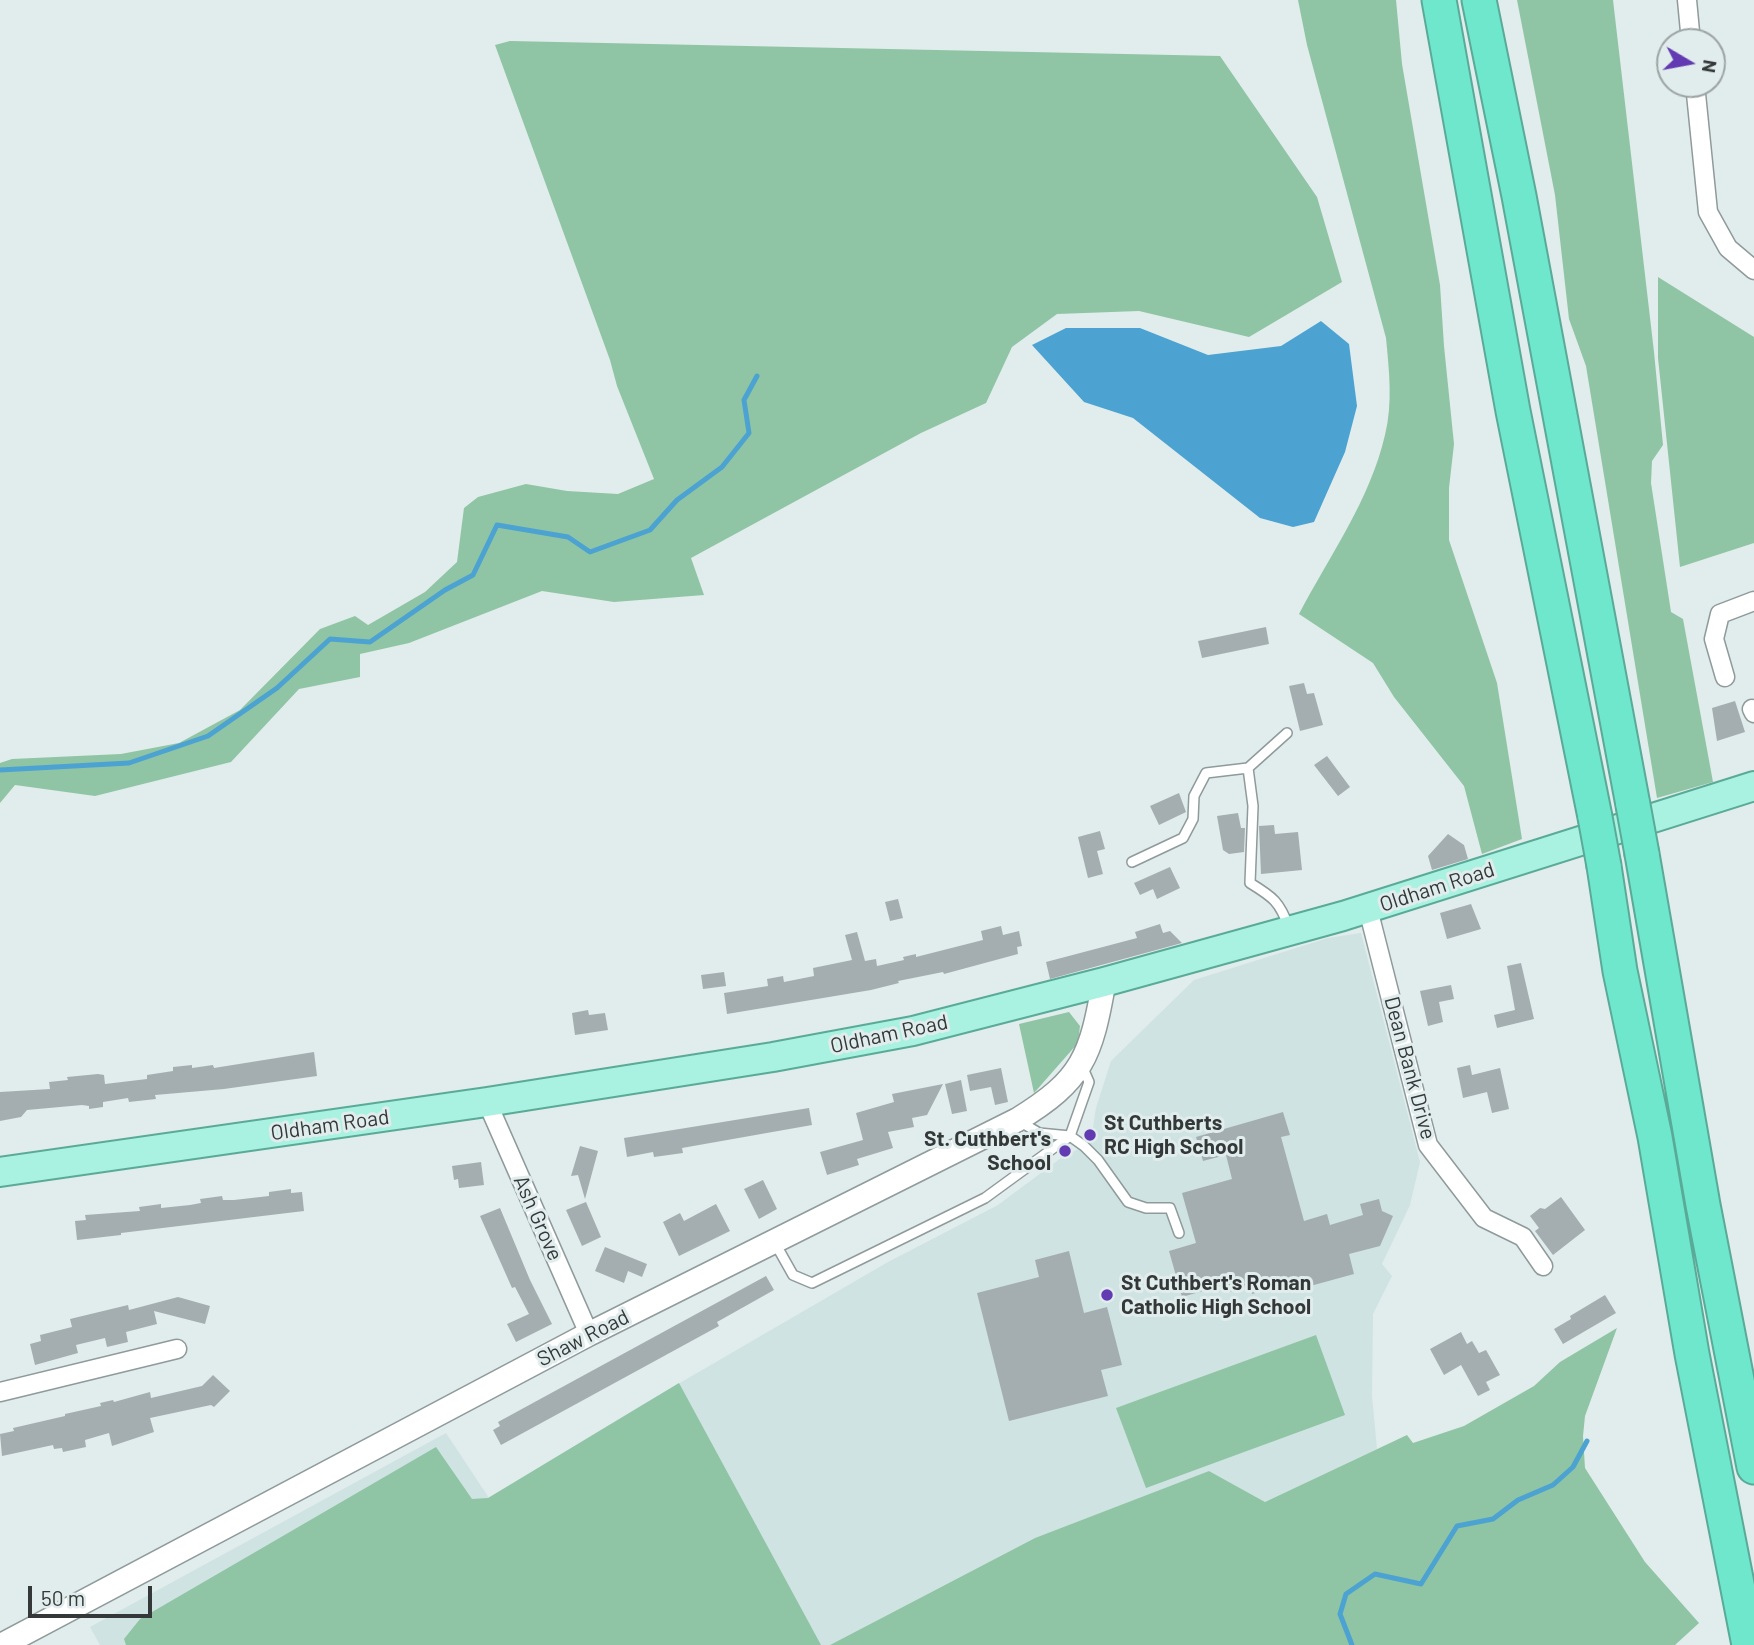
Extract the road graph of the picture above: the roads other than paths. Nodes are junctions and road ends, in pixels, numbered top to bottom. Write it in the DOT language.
graph roads {
  1 [pos="1439,0"];
  2 [pos="1479,0"];
  3 [pos="1687,0"];
  4 [pos="1690,28"];
  5 [pos="1696,98"];
  6 [pos="1754,270"];
  7 [pos="1754,601"];
  8 [pos="1725,677"];
  9 [pos="1287,733"];
  10 [pos="1248,768"];
  11 [pos="1754,786"];
  12 [pos="1132,862"];
  13 [pos="1367,909"];
  14 [pos="1290,931"];
  15 [pos="1104,982"];
  16 [pos="1082,1064"];
  17 [pos="487,1102"];
  18 [pos="1017,1119"];
  19 [pos="1070,1136"];
  20 [pos="0,1172"];
  21 [pos="1179,1233"];
  22 [pos="774,1241"];
  23 [pos="1543,1266"];
  24 [pos="589,1334"];
  25 [pos="177,1349"];
  26 [pos="0,1392"];
  27 [pos="1754,1467"];
  28 [pos="2,1645"];
  29 [pos="1749,1645"];
  1 -- 29 [label="highway, bridge"];
  2 -- 27 [label="highway, bridge"];
  3 -- 4 [label="street"];
  5 -- 6 [label="street"];
  7 -- 8 [label="street"];
  9 -- 10 [label="lane"];
  10 -- 12 [label="lane"];
  10 -- 14 [label="lane"];
  11 -- 13 [label="main road, Oldham Road"];
  13 -- 14 [label="main road, Oldham Road"];
  13 -- 23 [label="street, Dean Bank Drive"];
  14 -- 15 [label="main road, Oldham Road"];
  15 -- 16 [label="street, Shaw Road"];
  15 -- 17 [label="main road, Oldham Road"];
  16 -- 18 [label="street, Shaw Road"];
  16 -- 19 [label="lane"];
  17 -- 20 [label="main road, Oldham Road"];
  17 -- 24 [label="street, Ash Grove"];
  18 -- 19 [label="lane"];
  18 -- 22 [label="street, Shaw Road"];
  19 -- 21 [label="lane"];
  19 -- 22 [label="lane"];
  22 -- 24 [label="street, Shaw Road"];
  24 -- 28 [label="street, Shaw Road"];
  25 -- 26 [label="street"];
}
